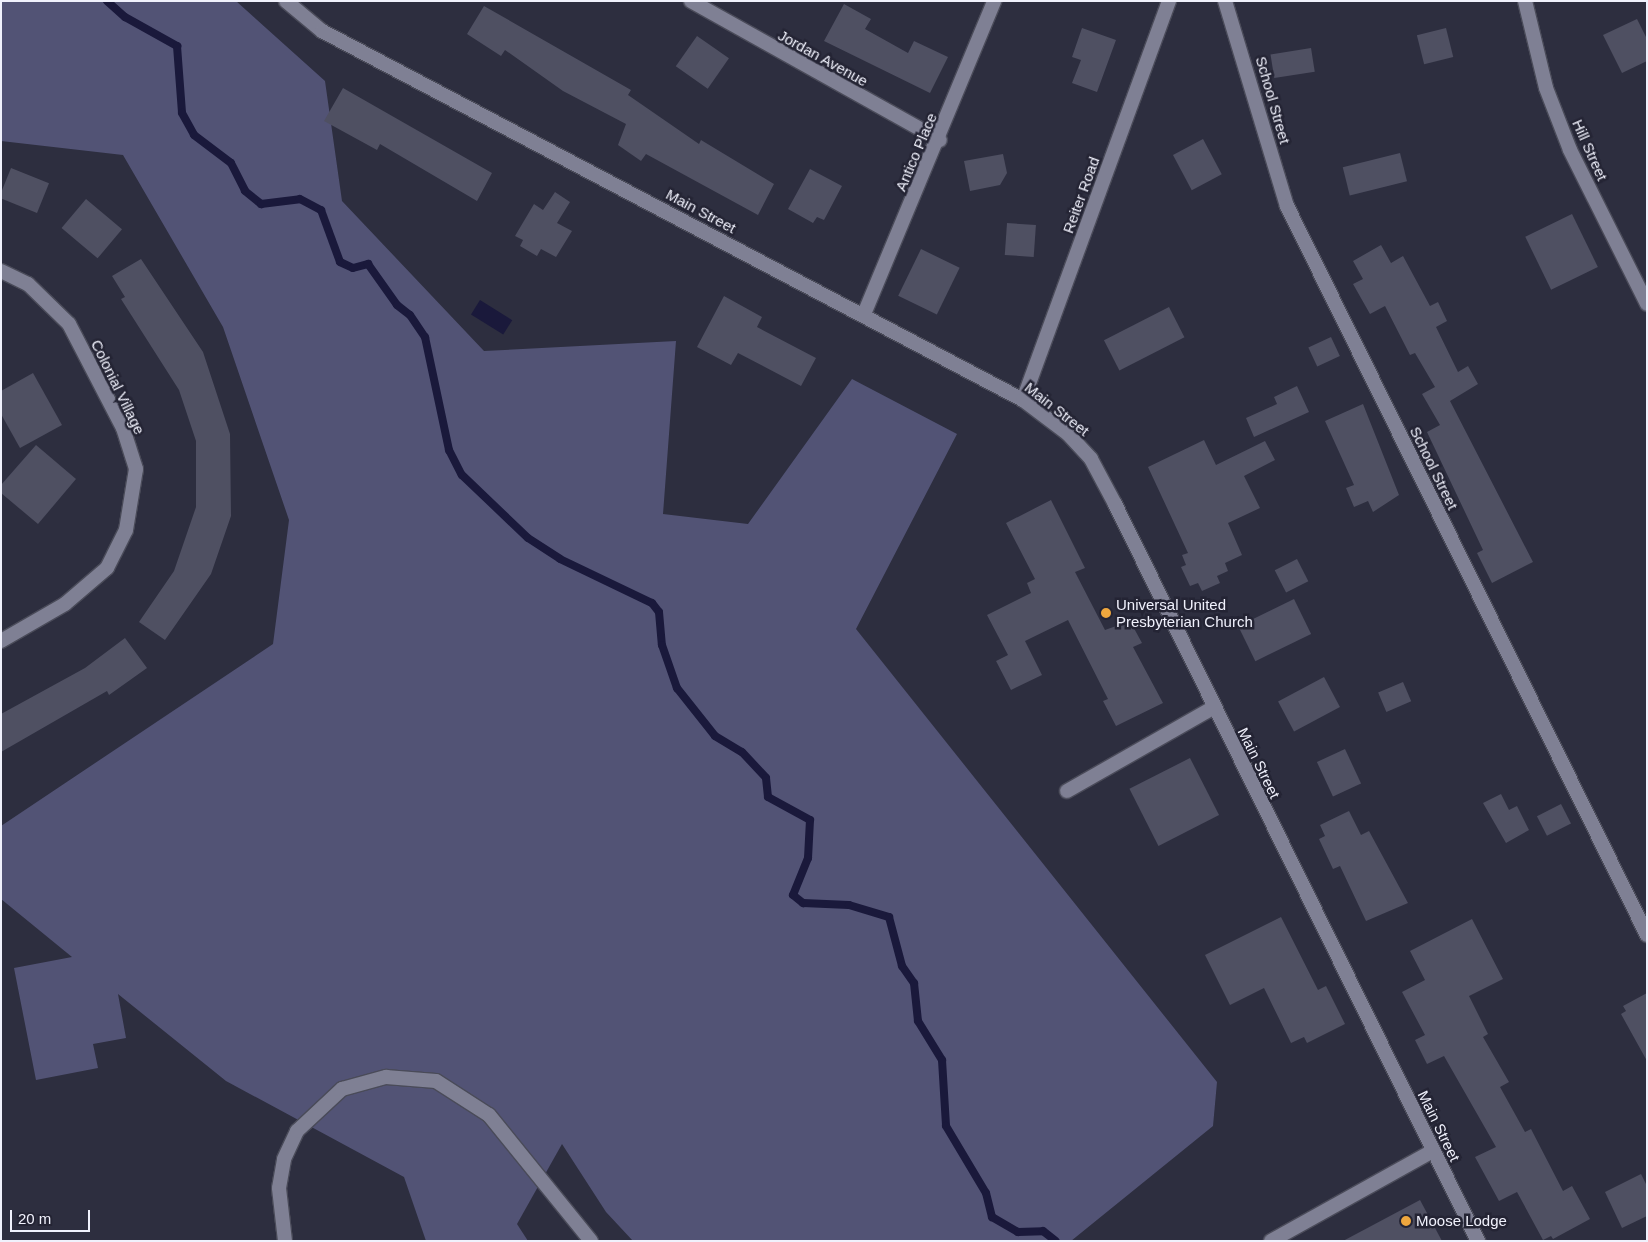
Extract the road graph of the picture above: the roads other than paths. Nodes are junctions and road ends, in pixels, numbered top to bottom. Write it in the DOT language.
graph roads {
  1 [pos="286,1"];
  2 [pos="691,1"];
  3 [pos="994,1"];
  4 [pos="1169,1"];
  5 [pos="1225,1"];
  6 [pos="1525,1"];
  7 [pos="940,140"];
  8 [pos="1,271"];
  9 [pos="1647,304"];
  10 [pos="864,314"];
  11 [pos="1024,400"];
  12 [pos="1,641"];
  13 [pos="1214,708"];
  14 [pos="1067,792"];
  15 [pos="1647,935"];
  16 [pos="1433,1151"];
  17 [pos="286,1241"];
  18 [pos="591,1241"];
  19 [pos="1272,1241"];
  20 [pos="1478,1241"];
  1 -- 10 [label="street, Main Street"];
  2 -- 7 [label="street, Jordan Avenue"];
  3 -- 7 [label="street, Antico Place"];
  4 -- 11 [label="street, Reiter Road"];
  5 -- 15 [label="street, School Street"];
  6 -- 9 [label="street, Hill Street"];
  7 -- 10 [label="street, Antico Place"];
  8 -- 12 [label="street, Colonial Village"];
  10 -- 11 [label="street, Main Street"];
  11 -- 13 [label="street, Main Street"];
  13 -- 14 [label="street"];
  13 -- 16 [label="street, Main Street"];
  16 -- 19 [label="street"];
  16 -- 20 [label="street, Main Street"];
  17 -- 18 [label="street"];
}
